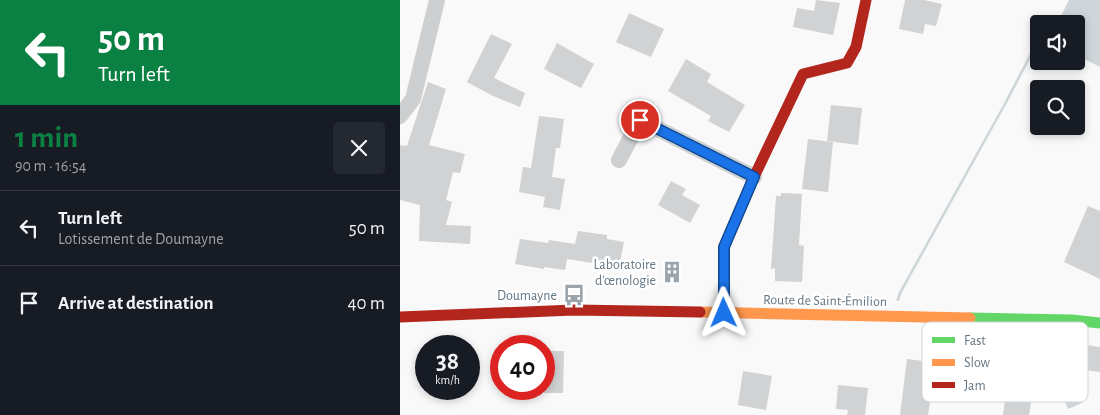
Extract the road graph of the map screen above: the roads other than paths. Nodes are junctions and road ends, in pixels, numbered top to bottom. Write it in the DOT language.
graph roads {
  1 [pos="437,0"];
  2 [pos="866,0"];
  3 [pos="400,116"];
  4 [pos="619,160"];
  5 [pos="754,177"];
  6 [pos="724,313"];
  7 [pos="400,316"];
  8 [pos="1100,322"];
  1 -- 3 [label="street"];
  2 -- 5 [label="street"];
  4 -- 5 [label="street"];
  5 -- 6 [label="street"];
  6 -- 7 [label="street, Route de Saint-Émilion"];
  6 -- 8 [label="street, Route de Saint-Émilion"];
}
